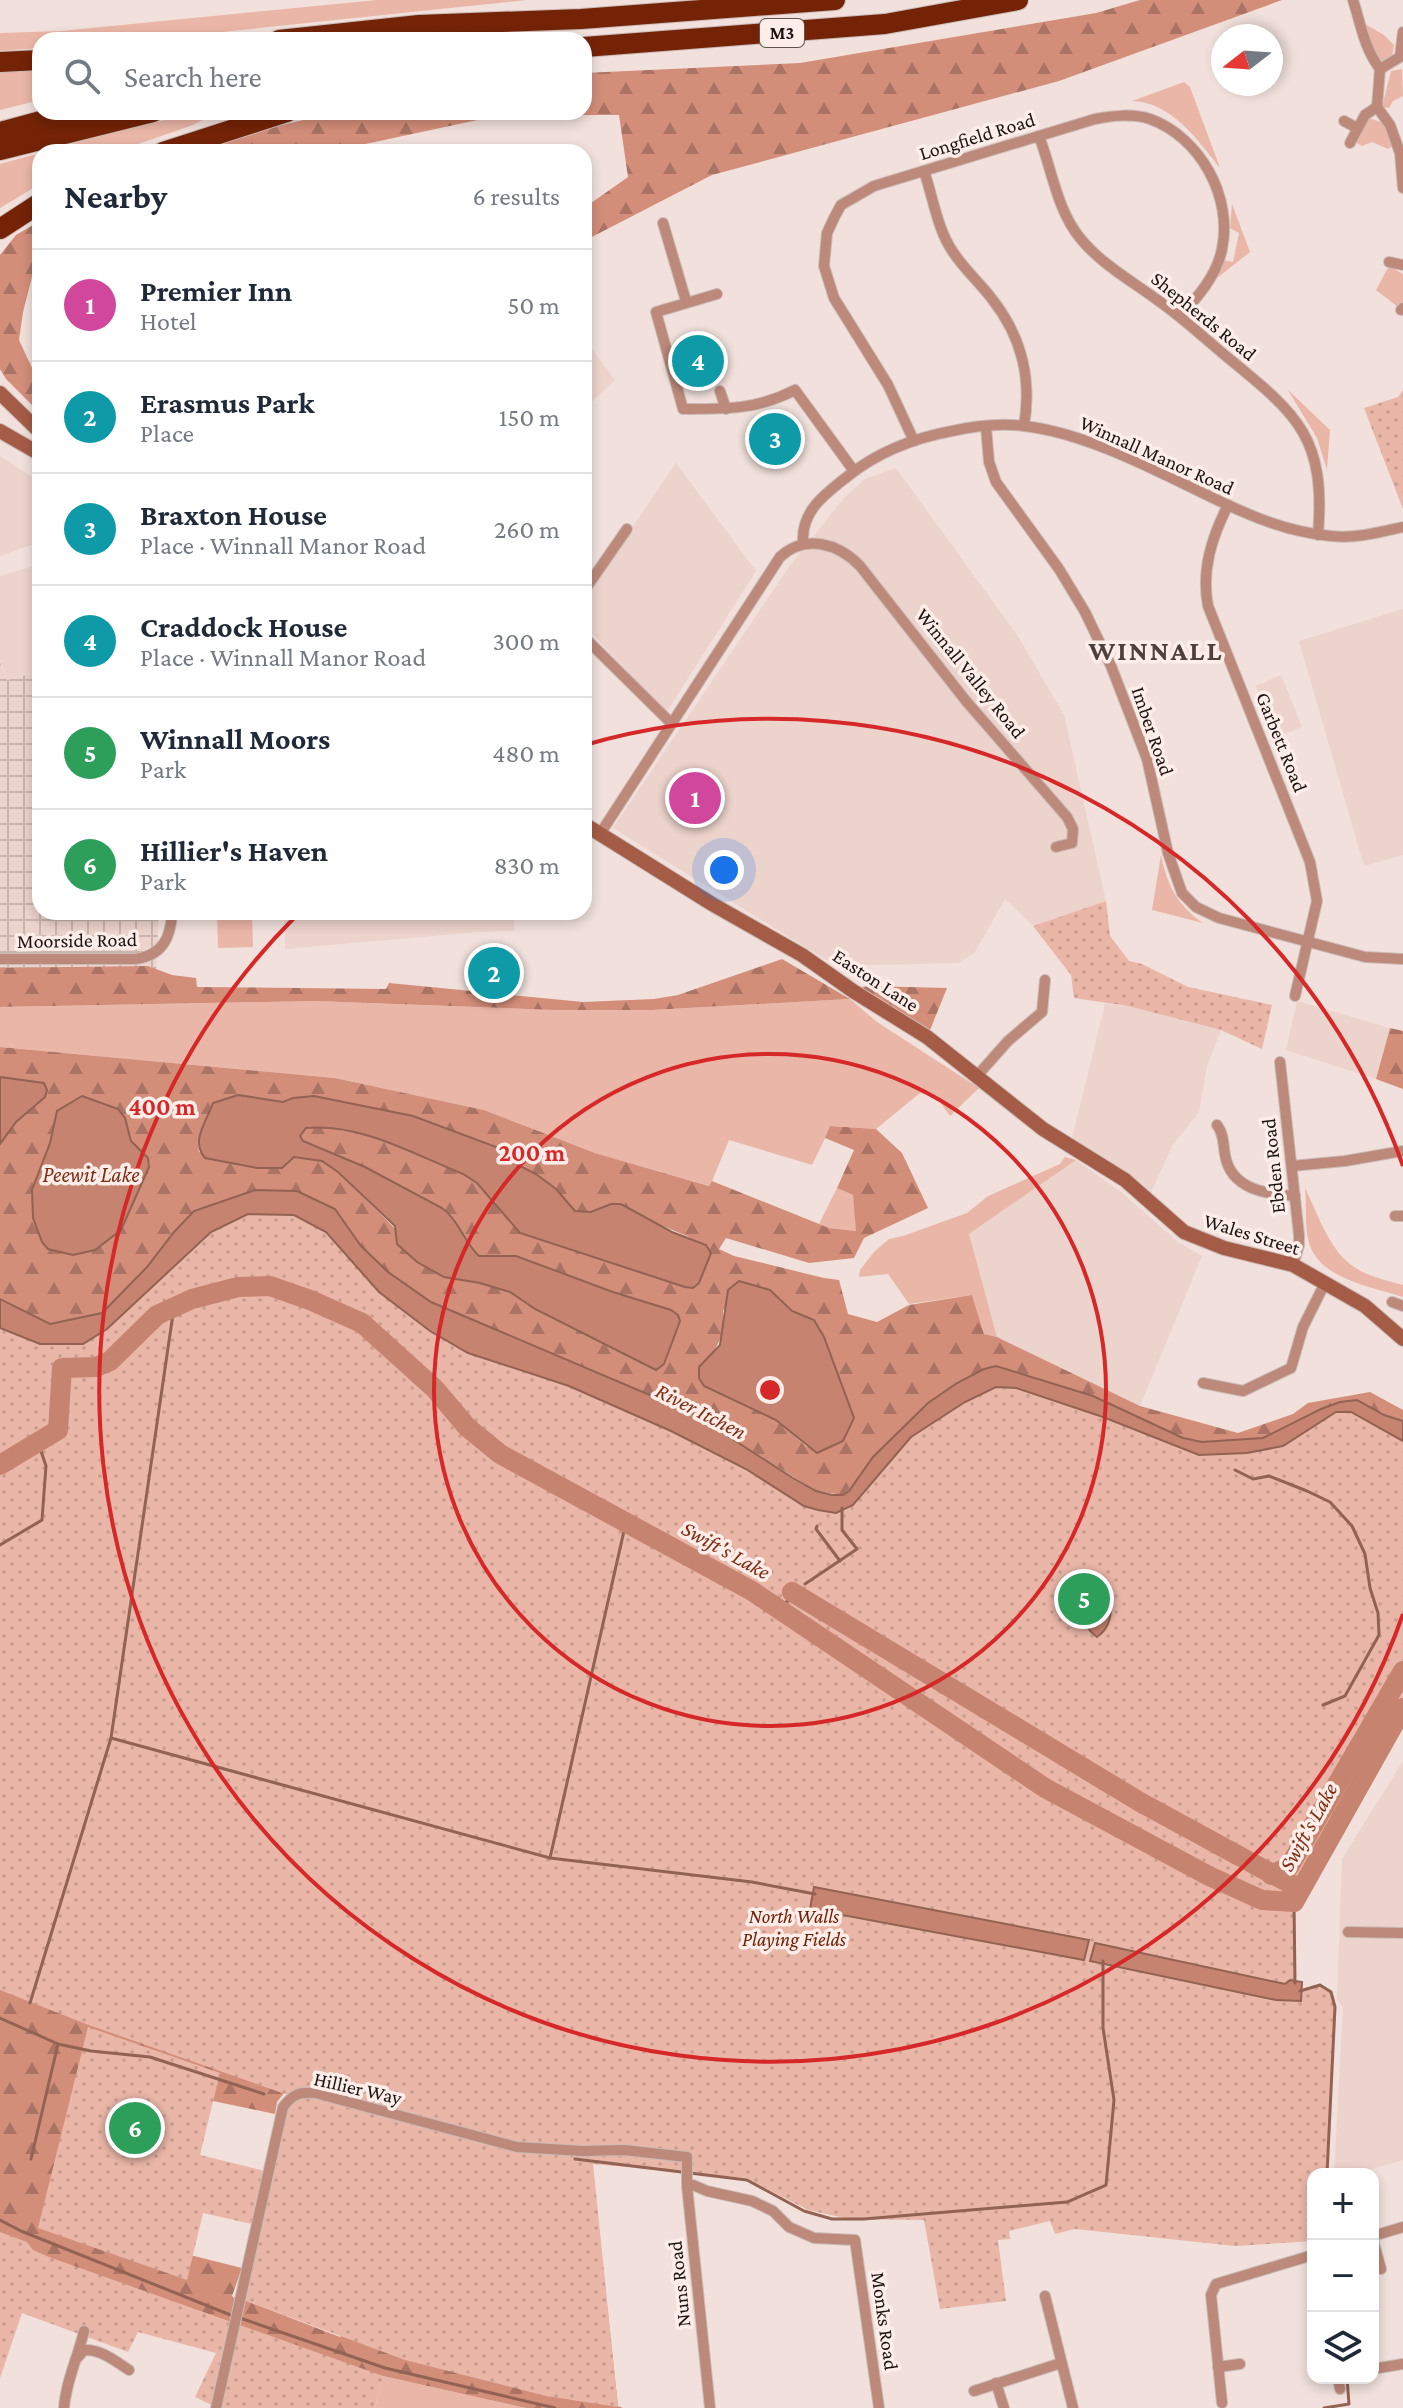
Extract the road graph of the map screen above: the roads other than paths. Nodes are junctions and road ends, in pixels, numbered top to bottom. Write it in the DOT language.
graph roads {
  1 [pos="835,0"];
  2 [pos="1018,0"];
  3 [pos="1353,0"];
  4 [pos="537,21"];
  5 [pos="354,32"];
  6 [pos="480,32"];
  7 [pos="1403,32"];
  8 [pos="592,46"];
  9 [pos="32,60"];
  10 [pos="1401,60"];
  11 [pos="0,62"];
  12 [pos="1380,69"];
  13 [pos="1377,107"];
  14 [pos="44,120"];
  15 [pos="121,120"];
  16 [pos="262,120"];
  17 [pos="1344,121"];
  18 [pos="1357,128"];
  19 [pos="0,132"];
  20 [pos="1039,136"];
  21 [pos="1350,143"];
  22 [pos="188,144"];
  23 [pos="0,150"];
  24 [pos="924,171"];
  25 [pos="1403,188"];
  26 [pos="32,208"];
  27 [pos="663,223"];
  28 [pos="0,229"];
  29 [pos="1389,262"];
  30 [pos="1403,265"];
  31 [pos="717,294"];
  32 [pos="686,301"];
  33 [pos="1180,316"];
  34 [pos="720,391"];
  35 [pos="0,393"];
  36 [pos="726,409"];
  37 [pos="32,424"];
  38 [pos="1024,426"];
  39 [pos="986,427"];
  40 [pos="0,431"];
  41 [pos="914,441"];
  42 [pos="32,449"];
  43 [pos="854,471"];
  44 [pos="1228,505"];
  45 [pos="1403,527"];
  46 [pos="627,529"];
  47 [pos="1318,535"];
  48 [pos="803,543"];
  49 [pos="592,579"];
  50 [pos="592,645"];
  51 [pos="671,723"];
  52 [pos="592,829"];
  53 [pos="600,834"];
  54 [pos="1056,847"];
  55 [pos="171,920"];
  56 [pos="1308,942"];
  57 [pos="0,959"];
  58 [pos="1403,959"];
  59 [pos="1045,980"];
  60 [pos="1295,996"];
  61 [pos="1042,1012"];
  62 [pos="1052,1018"];
  63 [pos="1280,1062"];
  64 [pos="976,1077"];
  65 [pos="1217,1125"];
  66 [pos="1403,1151"];
  67 [pos="1292,1166"];
  68 [pos="1133,1187"];
  69 [pos="1295,1196"];
  70 [pos="1293,1265"];
  71 [pos="1325,1283"];
  72 [pos="1403,1339"];
  73 [pos="1203,1383"];
  74 [pos="1348,1932"];
  75 [pos="1403,1933"];
  76 [pos="687,2157"];
  77 [pos="687,2182"];
  78 [pos="1403,2227"];
  79 [pos="1379,2236"];
  80 [pos="1374,2240"];
  81 [pos="1307,2257"];
  82 [pos="1381,2269"];
  83 [pos="1045,2296"];
  84 [pos="84,2331"];
  85 [pos="78,2357"];
  86 [pos="1061,2363"];
  87 [pos="1240,2364"];
  88 [pos="1403,2364"];
  89 [pos="1218,2367"];
  90 [pos="1379,2368"];
  91 [pos="129,2370"];
  92 [pos="996,2383"];
  93 [pos="974,2391"];
  94 [pos="1222,2403"];
  95 [pos="64,2408"];
  96 [pos="216,2408"];
  97 [pos="710,2408"];
  98 [pos="879,2408"];
  99 [pos="1004,2408"];
  100 [pos="1073,2408"];
  1 -- 4 [label="highway, M3"];
  2 -- 8 [label="highway, M3"];
  3 -- 12 [label="street"];
  4 -- 5 [label="highway, M3"];
  4 -- 6 [label="highway, M3"];
  7 -- 10 [label="street"];
  9 -- 11 [label="highway"];
  10 -- 12 [label="street"];
  12 -- 13 [label="street"];
  13 -- 18 [label="street"];
  13 -- 25 [label="street"];
  14 -- 19 [label="highway"];
  15 -- 23 [label="highway"];
  16 -- 22 [label="highway"];
  17 -- 18 [label="street"];
  18 -- 21 [label="street"];
  20 -- 24 [label="street, Longfield Road"];
  20 -- 33 [label="street, Shepherds Road"];
  20 -- 33 [label="street, Longfield Road"];
  24 -- 38 [label="street"];
  24 -- 41 [label="street, Longfield Road"];
  26 -- 28 [label="highway"];
  27 -- 32 [label="street"];
  29 -- 30 [label="street"];
  31 -- 32 [label="street"];
  32 -- 36 [label="street"];
  33 -- 47 [label="street, Shepherds Road"];
  34 -- 36 [label="street"];
  35 -- 37 [label="street"];
  36 -- 43 [label="street"];
  38 -- 39 [label="street, Winnall Manor Road"];
  38 -- 44 [label="street, Winnall Manor Road"];
  39 -- 41 [label="street, Winnall Manor Road"];
  39 -- 56 [label="street, Imber Road"];
  40 -- 42 [label="street"];
  41 -- 43 [label="street, Winnall Manor Road"];
  43 -- 48 [label="street, Winnall Manor Road"];
  44 -- 47 [label="street, Winnall Manor Road"];
  44 -- 56 [label="street, Garbett Road"];
  45 -- 47 [label="street, Winnall Manor Road"];
  46 -- 49 [label="street"];
  48 -- 51 [label="street"];
  48 -- 54 [label="street, Winnall Valley Road"];
  50 -- 51 [label="street"];
  51 -- 53 [label="street"];
  52 -- 53 [label="street, Easton Lane"];
  53 -- 64 [label="street, Easton Lane"];
  55 -- 57 [label="street, Moorside Road"];
  56 -- 58 [label="street, Imber Road"];
  56 -- 60 [label="street, Garbett Road"];
  59 -- 61 [label="street"];
  61 -- 62 [label="street"];
  61 -- 64 [label="street"];
  63 -- 67 [label="street, Ebden Road"];
  64 -- 68 [label="street, Easton Lane"];
  65 -- 69 [label="street"];
  66 -- 67 [label="street"];
  67 -- 69 [label="street, Ebden Road"];
  68 -- 70 [label="street, Wales Street"];
  69 -- 70 [label="street, Ebden Road"];
  70 -- 71 [label="street, Wales Street"];
  71 -- 72 [label="street, Wales Street"];
  71 -- 73 [label="street"];
  74 -- 75 [label="street"];
  76 -- 77 [label="street, Nuns Road"];
  76 -- 96 [label="street, Hillier Way"];
  77 -- 97 [label="street, Nuns Road"];
  77 -- 98 [label="street, Monks Road"];
  78 -- 79 [label="street"];
  80 -- 82 [label="street"];
  81 -- 89 [label="street"];
  83 -- 86 [label="street"];
  84 -- 85 [label="street"];
  85 -- 91 [label="street"];
  85 -- 95 [label="street"];
  86 -- 92 [label="street"];
  86 -- 100 [label="street"];
  87 -- 89 [label="street"];
  88 -- 90 [label="street"];
  89 -- 94 [label="street"];
  92 -- 93 [label="street"];
  92 -- 99 [label="street"];
}
